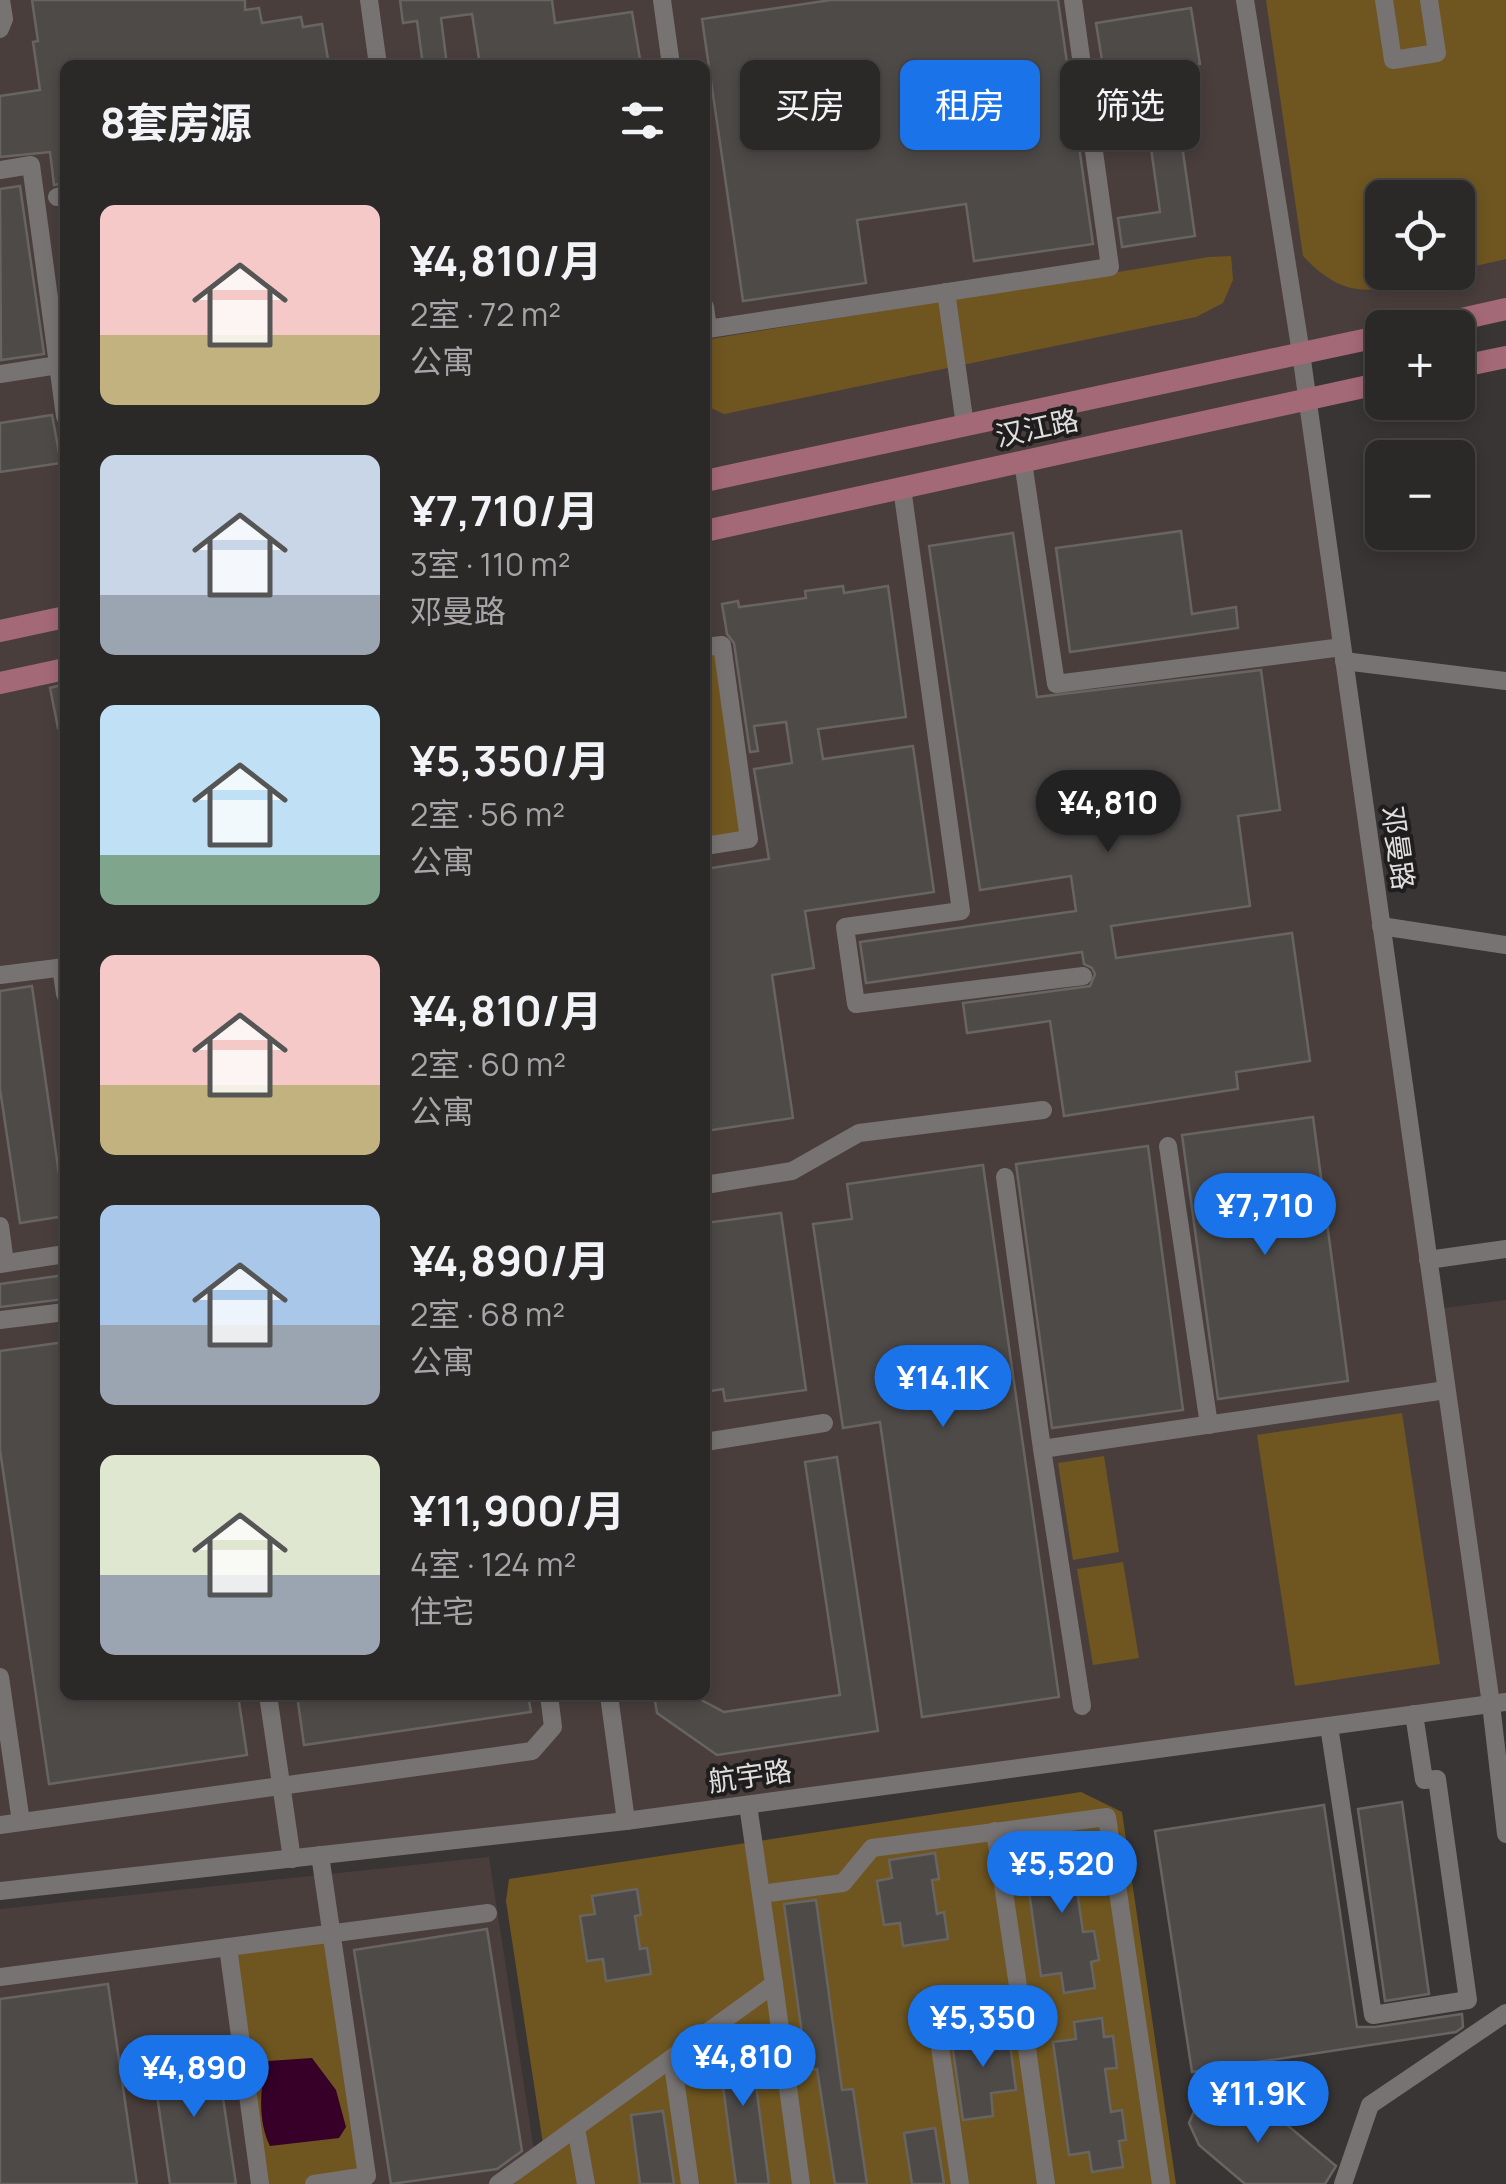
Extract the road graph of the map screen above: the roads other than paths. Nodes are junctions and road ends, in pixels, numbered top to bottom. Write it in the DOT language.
graph roads {
  1 [pos="1,0"];
  2 [pos="369,0"];
  3 [pos="662,0"];
  4 [pos="1073,0"];
  5 [pos="1245,0"];
  6 [pos="1384,0"];
  7 [pos="1429,0"];
  8 [pos="0,28"];
  9 [pos="377,60"];
  10 [pos="670,60"];
  11 [pos="0,170"];
  12 [pos="946,292"];
  13 [pos="1506,309"];
  14 [pos="1475,316"];
  15 [pos="710,329"];
  16 [pos="1365,340"];
  17 [pos="1301,353"];
  18 [pos="1506,357"];
  19 [pos="1475,363"];
  20 [pos="58,365"];
  21 [pos="0,374"];
  22 [pos="60,380"];
  23 [pos="1365,388"];
  24 [pos="1308,400"];
  25 [pos="965,425"];
  26 [pos="1023,462"];
  27 [pos="710,480"];
  28 [pos="902,488"];
  29 [pos="710,529"];
  30 [pos="60,619"];
  31 [pos="0,631"];
  32 [pos="710,646"];
  33 [pos="1343,654"];
  34 [pos="60,670"];
  35 [pos="1506,681"];
  36 [pos="0,683"];
  37 [pos="710,845"];
  38 [pos="1381,926"];
  39 [pos="1506,945"];
  40 [pos="60,967"];
  41 [pos="0,975"];
  42 [pos="1083,976"];
  43 [pos="1043,1110"];
  44 [pos="1168,1146"];
  45 [pos="1005,1177"];
  46 [pos="710,1184"];
  47 [pos="0,1226"];
  48 [pos="1506,1249"];
  49 [pos="60,1255"];
  50 [pos="1428,1260"];
  51 [pos="2,1263"];
  52 [pos="60,1313"];
  53 [pos="0,1320"];
  54 [pos="1446,1390"];
  55 [pos="824,1423"];
  56 [pos="1209,1425"];
  57 [pos="710,1441"];
  58 [pos="1042,1449"];
  59 [pos="0,1677"];
  60 [pos="269,1700"];
  61 [pos="550,1700"];
  62 [pos="609,1700"];
  63 [pos="1498,1703"];
  64 [pos="1082,1706"];
  65 [pos="1414,1714"];
  66 [pos="1329,1726"];
  67 [pos="282,1786"];
  68 [pos="748,1804"];
  69 [pos="626,1821"];
  70 [pos="20,1822"];
  71 [pos="0,1825"];
  72 [pos="995,1832"];
  73 [pos="1506,1834"];
  74 [pos="320,1856"];
  75 [pos="292,1858"];
  76 [pos="0,1892"];
  77 [pos="761,1894"];
  78 [pos="488,1913"];
  79 [pos="331,1934"];
  80 [pos="228,1948"];
  81 [pos="0,1977"];
  82 [pos="774,1984"];
  83 [pos="1022,2013"];
  84 [pos="1506,2013"];
  85 [pos="672,2058"];
  86 [pos="576,2128"];
  87 [pos="260,2184"];
  88 [pos="314,2184"];
  89 [pos="498,2184"];
  90 [pos="586,2184"];
  91 [pos="690,2184"];
  92 [pos="801,2184"];
  93 [pos="960,2184"];
  94 [pos="1046,2184"];
  95 [pos="1161,2184"];
  96 [pos="1343,2184"];
  1 -- 8 [label="street"];
  2 -- 9 [label="street"];
  3 -- 10 [label="street"];
  4 -- 12 [label="street"];
  5 -- 17 [label="street, 邓曼路"];
  6 -- 7 [label="street"];
  11 -- 20 [label="street"];
  12 -- 15 [label="street"];
  12 -- 25 [label="street"];
  13 -- 14 [label="main road"];
  16 -- 17 [label="main road, 汉江路"];
  17 -- 24 [label="street, 邓曼路"];
  17 -- 25 [label="main road, 汉江路"];
  18 -- 19 [label="main road"];
  20 -- 21 [label="street"];
  20 -- 22 [label="street"];
  23 -- 24 [label="main road, 汉江路"];
  24 -- 26 [label="main road, 汉江路"];
  24 -- 33 [label="street, 邓曼路"];
  25 -- 27 [label="main road, 汉江路"];
  26 -- 28 [label="main road, 汉江路"];
  26 -- 33 [label="street"];
  28 -- 29 [label="main road, 汉江路"];
  28 -- 42 [label="street"];
  30 -- 31 [label="main road"];
  32 -- 37 [label="street"];
  33 -- 35 [label="street"];
  33 -- 38 [label="street, 邓曼路"];
  34 -- 36 [label="main road"];
  38 -- 39 [label="street"];
  38 -- 50 [label="street, 邓曼路"];
  40 -- 41 [label="street"];
  43 -- 46 [label="street"];
  44 -- 56 [label="street"];
  45 -- 58 [label="street"];
  47 -- 51 [label="street"];
  48 -- 50 [label="street"];
  49 -- 51 [label="street"];
  50 -- 54 [label="street, 邓曼路"];
  52 -- 53 [label="street"];
  54 -- 56 [label="street"];
  54 -- 63 [label="street, 邓曼路"];
  55 -- 57 [label="street"];
  56 -- 58 [label="street"];
  58 -- 64 [label="street"];
  59 -- 70 [label="street"];
  60 -- 67 [label="street"];
  61 -- 67 [label="street"];
  62 -- 69 [label="street"];
  63 -- 65 [label="street, 航宇路"];
  63 -- 73 [label="street, 邓曼路"];
  65 -- 66 [label="street, 航宇路"];
  65 -- 66 [label="street"];
  66 -- 68 [label="street, 航宇路"];
  67 -- 70 [label="street"];
  67 -- 75 [label="street"];
  68 -- 69 [label="street, 航宇路"];
  68 -- 77 [label="street"];
  69 -- 74 [label="street, 航宇路"];
  70 -- 71 [label="street"];
  72 -- 77 [label="street"];
  72 -- 83 [label="street"];
  72 -- 95 [label="street"];
  74 -- 75 [label="street, 航宇路"];
  74 -- 79 [label="street"];
  75 -- 76 [label="street, 航宇路"];
  77 -- 82 [label="street"];
  78 -- 79 [label="street"];
  79 -- 80 [label="street"];
  79 -- 88 [label="street"];
  80 -- 81 [label="street"];
  80 -- 87 [label="street"];
  82 -- 85 [label="street"];
  82 -- 92 [label="street"];
  83 -- 93 [label="street"];
  83 -- 94 [label="street"];
  84 -- 96 [label="street"];
  85 -- 86 [label="street"];
  85 -- 91 [label="street"];
  86 -- 89 [label="street"];
  86 -- 90 [label="street"];
}
